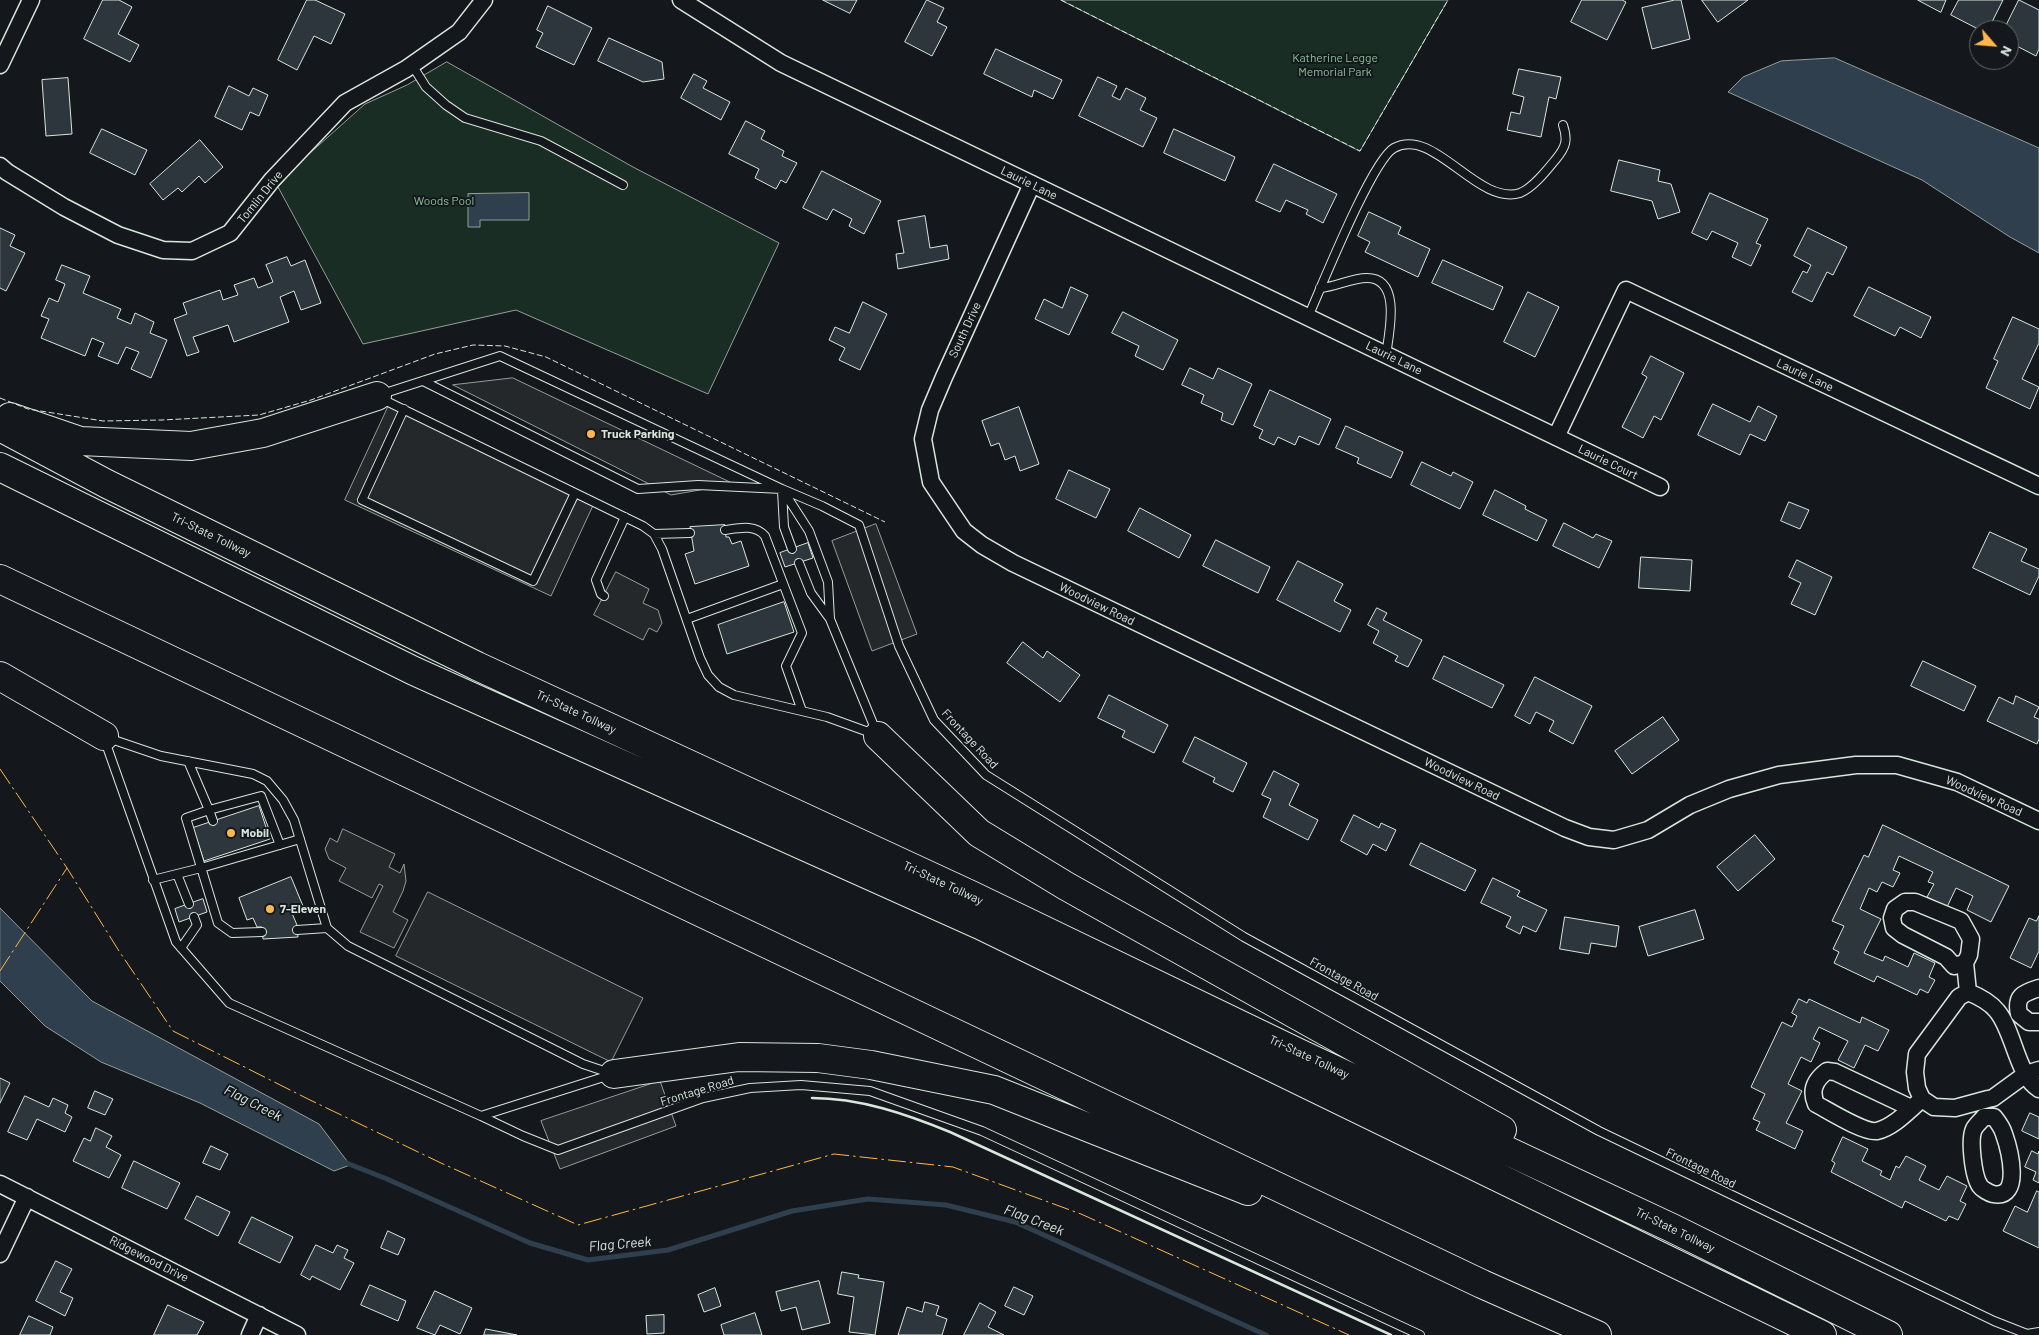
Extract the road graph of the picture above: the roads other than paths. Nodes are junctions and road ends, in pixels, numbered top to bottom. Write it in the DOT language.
graph roads {
  1 [pos="31,0"];
  2 [pos="484,0"];
  3 [pos="681,0"];
  4 [pos="412,64"];
  5 [pos="0,66"];
  6 [pos="1563,125"];
  7 [pos="0,166"];
  8 [pos="1032,184"];
  9 [pos="622,185"];
  10 [pos="1320,288"];
  11 [pos="1308,317"];
  12 [pos="1386,355"];
  13 [pos="423,381"];
  14 [pos="377,396"];
  15 [pos="404,409"];
  16 [pos="0,414"];
  17 [pos="0,427"];
  18 [pos="1556,437"];
  19 [pos="0,467"];
  20 [pos="931,482"];
  21 [pos="2039,486"];
  22 [pos="1660,487"];
  23 [pos="782,489"];
  24 [pos="575,493"];
  25 [pos="625,518"];
  26 [pos="725,530"];
  27 [pos="690,533"];
  28 [pos="654,534"];
  29 [pos="792,548"];
  30 [pos="799,563"];
  31 [pos="0,579"];
  32 [pos="783,584"];
  33 [pos="604,596"];
  34 [pos="687,619"];
  35 [pos="830,619"];
  36 [pos="0,676"];
  37 [pos="802,711"];
  38 [pos="104,736"];
  39 [pos="878,736"];
  40 [pos="188,761"];
  41 [pos="235,803"];
  42 [pos="209,810"];
  43 [pos="238,812"];
  44 [pos="213,821"];
  45 [pos="2039,821"];
  46 [pos="300,839"];
  47 [pos="280,845"];
  48 [pos="201,868"];
  49 [pos="177,874"];
  50 [pos="153,880"];
  51 [pos="189,904"];
  52 [pos="194,916"];
  53 [pos="327,928"];
  54 [pos="297,930"];
  55 [pos="262,932"];
  56 [pos="182,948"];
  57 [pos="1965,963"];
  58 [pos="2039,988"];
  59 [pos="1968,992"];
  60 [pos="2012,1018"];
  61 [pos="2039,1022"];
  62 [pos="2032,1072"];
  63 [pos="614,1074"];
  64 [pos="2039,1089"];
  65 [pos="1979,1102"];
  66 [pos="1917,1104"];
  67 [pos="481,1116"];
  68 [pos="1984,1117"];
  69 [pos="0,1184"];
  70 [pos="27,1197"];
  71 [pos="1672,1228"];
  72 [pos="0,1254"];
  73 [pos="1482,1284"];
  74 [pos="259,1315"];
  75 [pos="2039,1332"];
  76 [pos="250,1335"];
  77 [pos="297,1335"];
  78 [pos="1420,1335"];
  79 [pos="1597,1335"];
  80 [pos="1822,1335"];
  81 [pos="1888,1335"];
  1 -- 5 [label="street"];
  2 -- 4 [label="street, Tomlin Drive"];
  3 -- 8 [label="street, Laurie Lane"];
  4 -- 7 [label="street, Tomlin Drive"];
  4 -- 9 [label="lane"];
  6 -- 10 [label="lane"];
  8 -- 11 [label="street, Laurie Lane"];
  8 -- 20 [label="street, South Drive"];
  10 -- 11 [label="lane"];
  10 -- 12 [label="lane"];
  11 -- 12 [label="street, Laurie Lane"];
  12 -- 18 [label="street, Laurie Lane"];
  13 -- 14 [label="lane, Frontage Road"];
  13 -- 23 [label="lane"];
  13 -- 23 [label="lane, Frontage Road"];
  14 -- 15 [label="lane"];
  14 -- 16 [label="highway"];
  15 -- 24 [label="lane"];
  15 -- 24 [label="lane"];
  17 -- 71 [label="highway, Tri-State Tollway"];
  18 -- 21 [label="street, Laurie Lane"];
  18 -- 22 [label="street, Laurie Court"];
  19 -- 80 [label="highway, Tri-State Tollway"];
  20 -- 45 [label="street, Woodview Road"];
  23 -- 29 [label="lane"];
  23 -- 35 [label="lane"];
  23 -- 75 [label="lane, Frontage Road"];
  24 -- 25 [label="lane"];
  25 -- 28 [label="lane"];
  25 -- 33 [label="lane"];
  26 -- 32 [label="lane"];
  27 -- 28 [label="lane"];
  28 -- 34 [label="lane"];
  30 -- 35 [label="lane"];
  31 -- 73 [label="highway"];
  32 -- 34 [label="lane"];
  32 -- 37 [label="lane"];
  34 -- 37 [label="lane"];
  35 -- 39 [label="lane"];
  36 -- 38 [label="highway"];
  37 -- 39 [label="lane"];
  38 -- 40 [label="lane"];
  38 -- 50 [label="lane, Frontage Road"];
  39 -- 71 [label="highway"];
  40 -- 42 [label="lane"];
  40 -- 46 [label="lane"];
  41 -- 42 [label="lane"];
  41 -- 43 [label="lane"];
  41 -- 47 [label="lane"];
  42 -- 44 [label="lane"];
  42 -- 48 [label="lane"];
  46 -- 47 [label="lane"];
  46 -- 53 [label="lane"];
  47 -- 48 [label="lane"];
  48 -- 49 [label="lane"];
  48 -- 55 [label="lane"];
  49 -- 50 [label="lane"];
  49 -- 51 [label="lane"];
  50 -- 56 [label="lane, Frontage Road"];
  52 -- 56 [label="lane"];
  53 -- 54 [label="lane"];
  53 -- 63 [label="lane"];
  56 -- 67 [label="lane, Frontage Road"];
  57 -- 57 [label="street"];
  57 -- 59 [label="street"];
  58 -- 60 [label="street"];
  59 -- 60 [label="street"];
  59 -- 66 [label="street"];
  60 -- 61 [label="street"];
  60 -- 62 [label="street"];
  62 -- 64 [label="street"];
  62 -- 65 [label="street"];
  63 -- 67 [label="lane"];
  63 -- 73 [label="highway"];
  65 -- 66 [label="street"];
  65 -- 68 [label="street"];
  66 -- 66 [label="street"];
  67 -- 78 [label="lane, Frontage Road"];
  69 -- 70 [label="street, Ridgewood Drive"];
  70 -- 72 [label="street"];
  70 -- 74 [label="street, Ridgewood Drive"];
  71 -- 81 [label="highway, Tri-State Tollway"];
  73 -- 79 [label="highway"];
  74 -- 76 [label="street"];
  74 -- 77 [label="street, Ridgewood Drive"];
}
